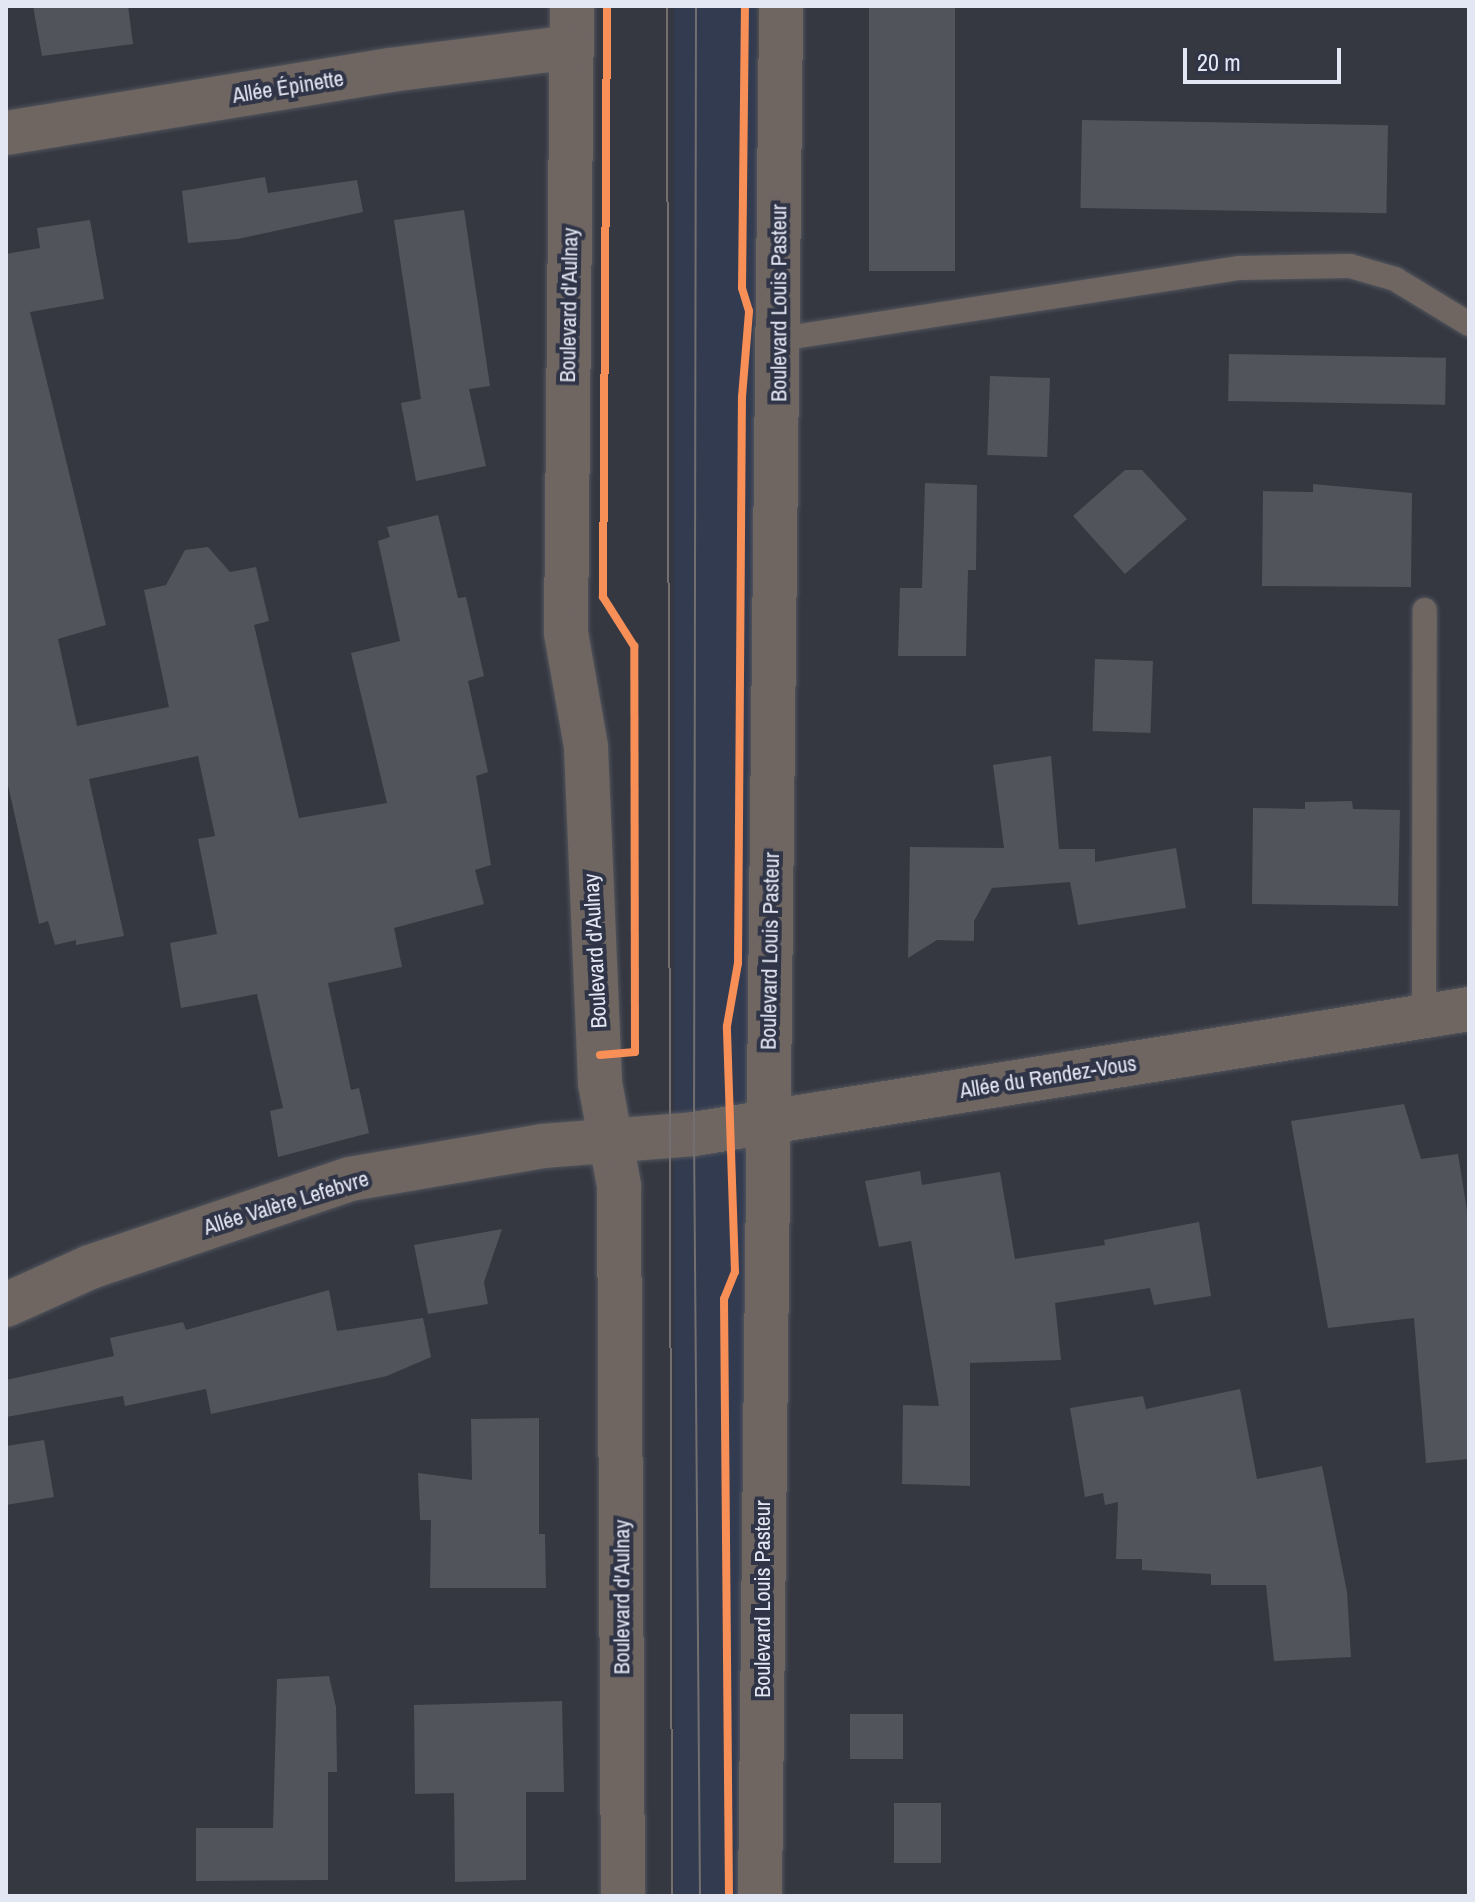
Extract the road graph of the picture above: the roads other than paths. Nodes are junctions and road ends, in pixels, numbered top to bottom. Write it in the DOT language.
graph roads {
  1 [pos="781,6"];
  2 [pos="572,27"];
  3 [pos="6,133"];
  4 [pos="1469,324"];
  5 [pos="780,339"];
  6 [pos="1425,610"];
  7 [pos="1469,1009"];
  8 [pos="1424,1016"];
  9 [pos="767,1122"];
  10 [pos="617,1139"];
  11 [pos="6,1305"];
  12 [pos="623,1896"];
  13 [pos="760,1896"];
  1 -- 5 [label="street, Boulevard Louis Pasteur"];
  2 -- 3 [label="street, Allée Épinette"];
  2 -- 10 [label="street, Boulevard d'Aulnay"];
  4 -- 5 [label="lane"];
  5 -- 9 [label="street, Boulevard Louis Pasteur"];
  6 -- 8 [label="lane"];
  7 -- 8 [label="street, Allée du Rendez-Vous"];
  8 -- 9 [label="street, Allée du Rendez-Vous"];
  9 -- 10 [label="street, Allée du Rendez-Vous"];
  9 -- 13 [label="street, Boulevard Louis Pasteur"];
  10 -- 11 [label="street, Allée Valère Lefebvre"];
  10 -- 12 [label="street, Boulevard d'Aulnay"];
}
